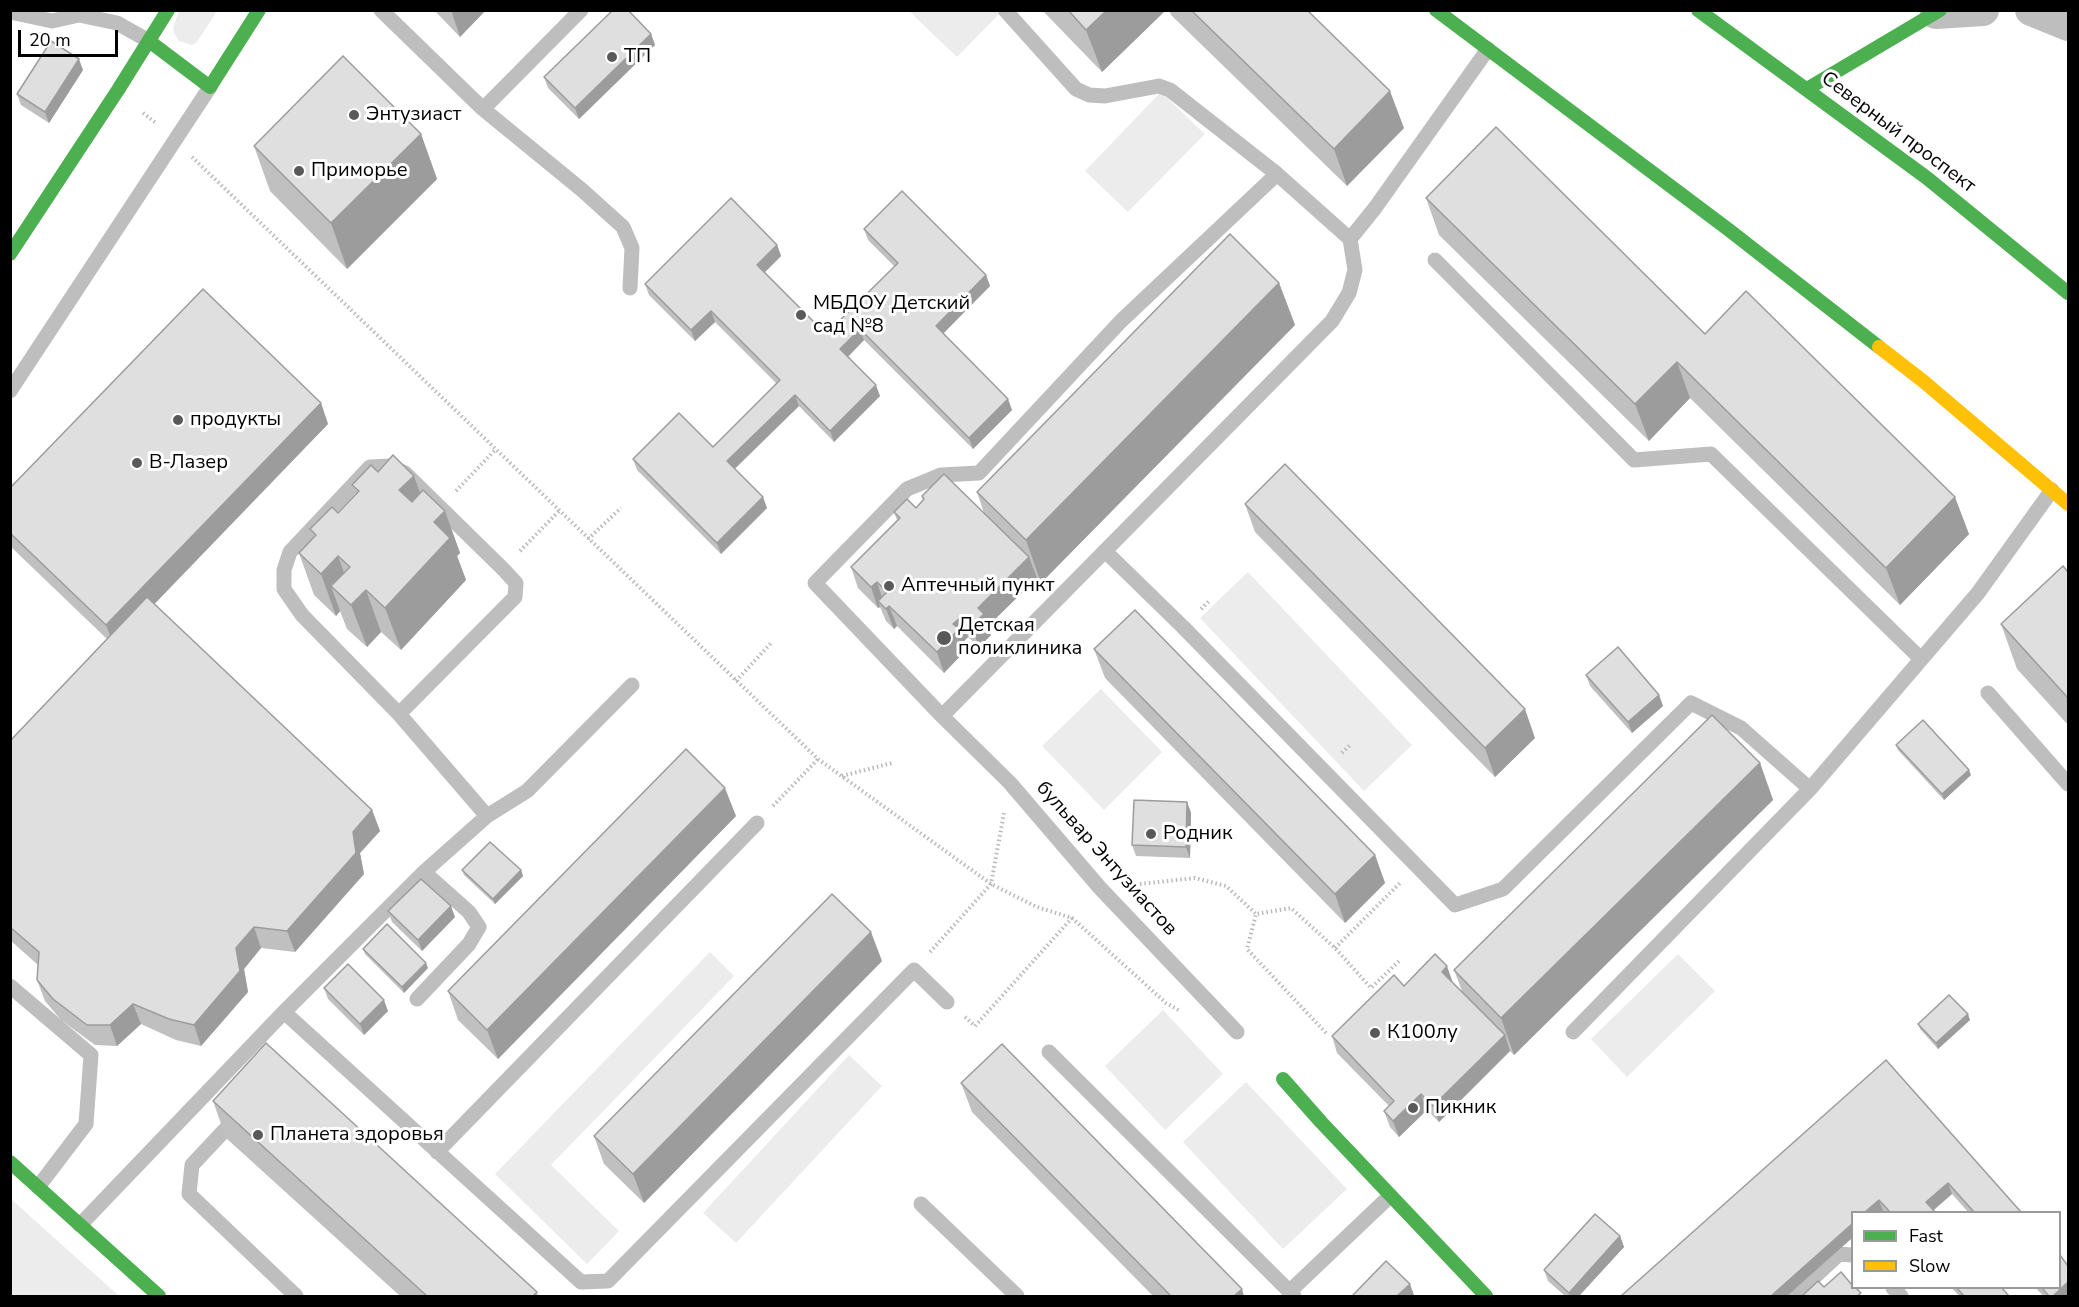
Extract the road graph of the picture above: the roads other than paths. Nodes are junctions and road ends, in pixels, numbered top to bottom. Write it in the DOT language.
graph roads {
  1 [pos="168,10"];
  2 [pos="260,10"];
  3 [pos="381,10"];
  4 [pos="581,10"];
  5 [pos="1005,10"];
  6 [pos="1436,10"];
  7 [pos="1698,10"];
  8 [pos="1983,10"];
  9 [pos="2031,10"];
  10 [pos="10,12"];
  11 [pos="1938,12"];
  12 [pos="80,13"];
  13 [pos="2068,25"];
  14 [pos="149,41"];
  15 [pos="1488,49"];
  16 [pos="210,87"];
  17 [pos="1807,89"];
  18 [pos="483,109"];
  19 [pos="1277,174"];
  20 [pos="1350,239"];
  21 [pos="10,254"];
  22 [pos="1435,260"];
  23 [pos="630,288"];
  24 [pos="2068,292"];
  25 [pos="10,391"];
  26 [pos="2052,490"];
  27 [pos="2068,504"];
  28 [pos="1105,551"];
  29 [pos="1921,659"];
  30 [pos="632,685"];
  31 [pos="1988,693"];
  32 [pos="399,714"];
  33 [pos="942,716"];
  34 [pos="2068,784"];
  35 [pos="1810,789"];
  36 [pos="487,816"];
  37 [pos="757,823"];
  38 [pos="424,872"];
  39 [pos="10,986"];
  40 [pos="417,999"];
  41 [pos="947,1002"];
  42 [pos="284,1012"];
  43 [pos="1237,1032"];
  44 [pos="1574,1032"];
  45 [pos="1049,1052"];
  46 [pos="1283,1079"];
  47 [pos="244,1110"];
  48 [pos="437,1152"];
  49 [pos="10,1162"];
  50 [pos="38,1187"];
  51 [pos="1390,1196"];
  52 [pos="921,1204"];
  53 [pos="80,1225"];
  54 [pos="1851,1255"];
  55 [pos="608,1281"];
  56 [pos="1291,1294"];
  57 [pos="159,1296"];
  58 [pos="296,1296"];
  59 [pos="611,1296"];
  60 [pos="1017,1296"];
  61 [pos="1486,1296"];
  62 [pos="1794,1296"];
  1 -- 14 [label="street"];
  2 -- 16 [label="street"];
  3 -- 18 [label="lane"];
  4 -- 18 [label="lane"];
  5 -- 19 [label="lane"];
  6 -- 15 [label="street"];
  7 -- 17 [label="street, Северный проспект"];
  8 -- 11 [label="street"];
  9 -- 13 [label="street"];
  10 -- 12 [label="lane"];
  11 -- 17 [label="street"];
  12 -- 14 [label="lane"];
  14 -- 16 [label="street"];
  14 -- 21 [label="street"];
  15 -- 20 [label="lane"];
  15 -- 26 [label="street"];
  16 -- 25 [label="lane"];
  17 -- 24 [label="street, Северный проспект"];
  18 -- 23 [label="lane"];
  19 -- 20 [label="lane"];
  19 -- 33 [label="lane, бульвар Энтузиастов"];
  20 -- 28 [label="lane"];
  22 -- 29 [label="lane"];
  26 -- 27 [label="street"];
  26 -- 29 [label="lane"];
  28 -- 33 [label="lane"];
  28 -- 35 [label="lane"];
  29 -- 35 [label="lane"];
  30 -- 36 [label="lane"];
  31 -- 34 [label="lane"];
  32 -- 32 [label="lane"];
  32 -- 36 [label="lane"];
  33 -- 43 [label="lane, бульвар Энтузиастов"];
  35 -- 44 [label="lane"];
  36 -- 38 [label="lane"];
  37 -- 48 [label="lane"];
  38 -- 40 [label="lane"];
  38 -- 42 [label="lane"];
  39 -- 50 [label="lane"];
  41 -- 55 [label="lane"];
  42 -- 48 [label="lane"];
  42 -- 53 [label="lane"];
  45 -- 56 [label="lane"];
  46 -- 51 [label="street"];
  47 -- 58 [label="lane"];
  48 -- 55 [label="lane"];
  49 -- 50 [label="street"];
  50 -- 53 [label="street"];
  51 -- 56 [label="lane"];
  51 -- 61 [label="street"];
  52 -- 60 [label="lane"];
  53 -- 57 [label="street"];
  54 -- 62 [label="lane"];
  55 -- 59 [label="lane"];
}
